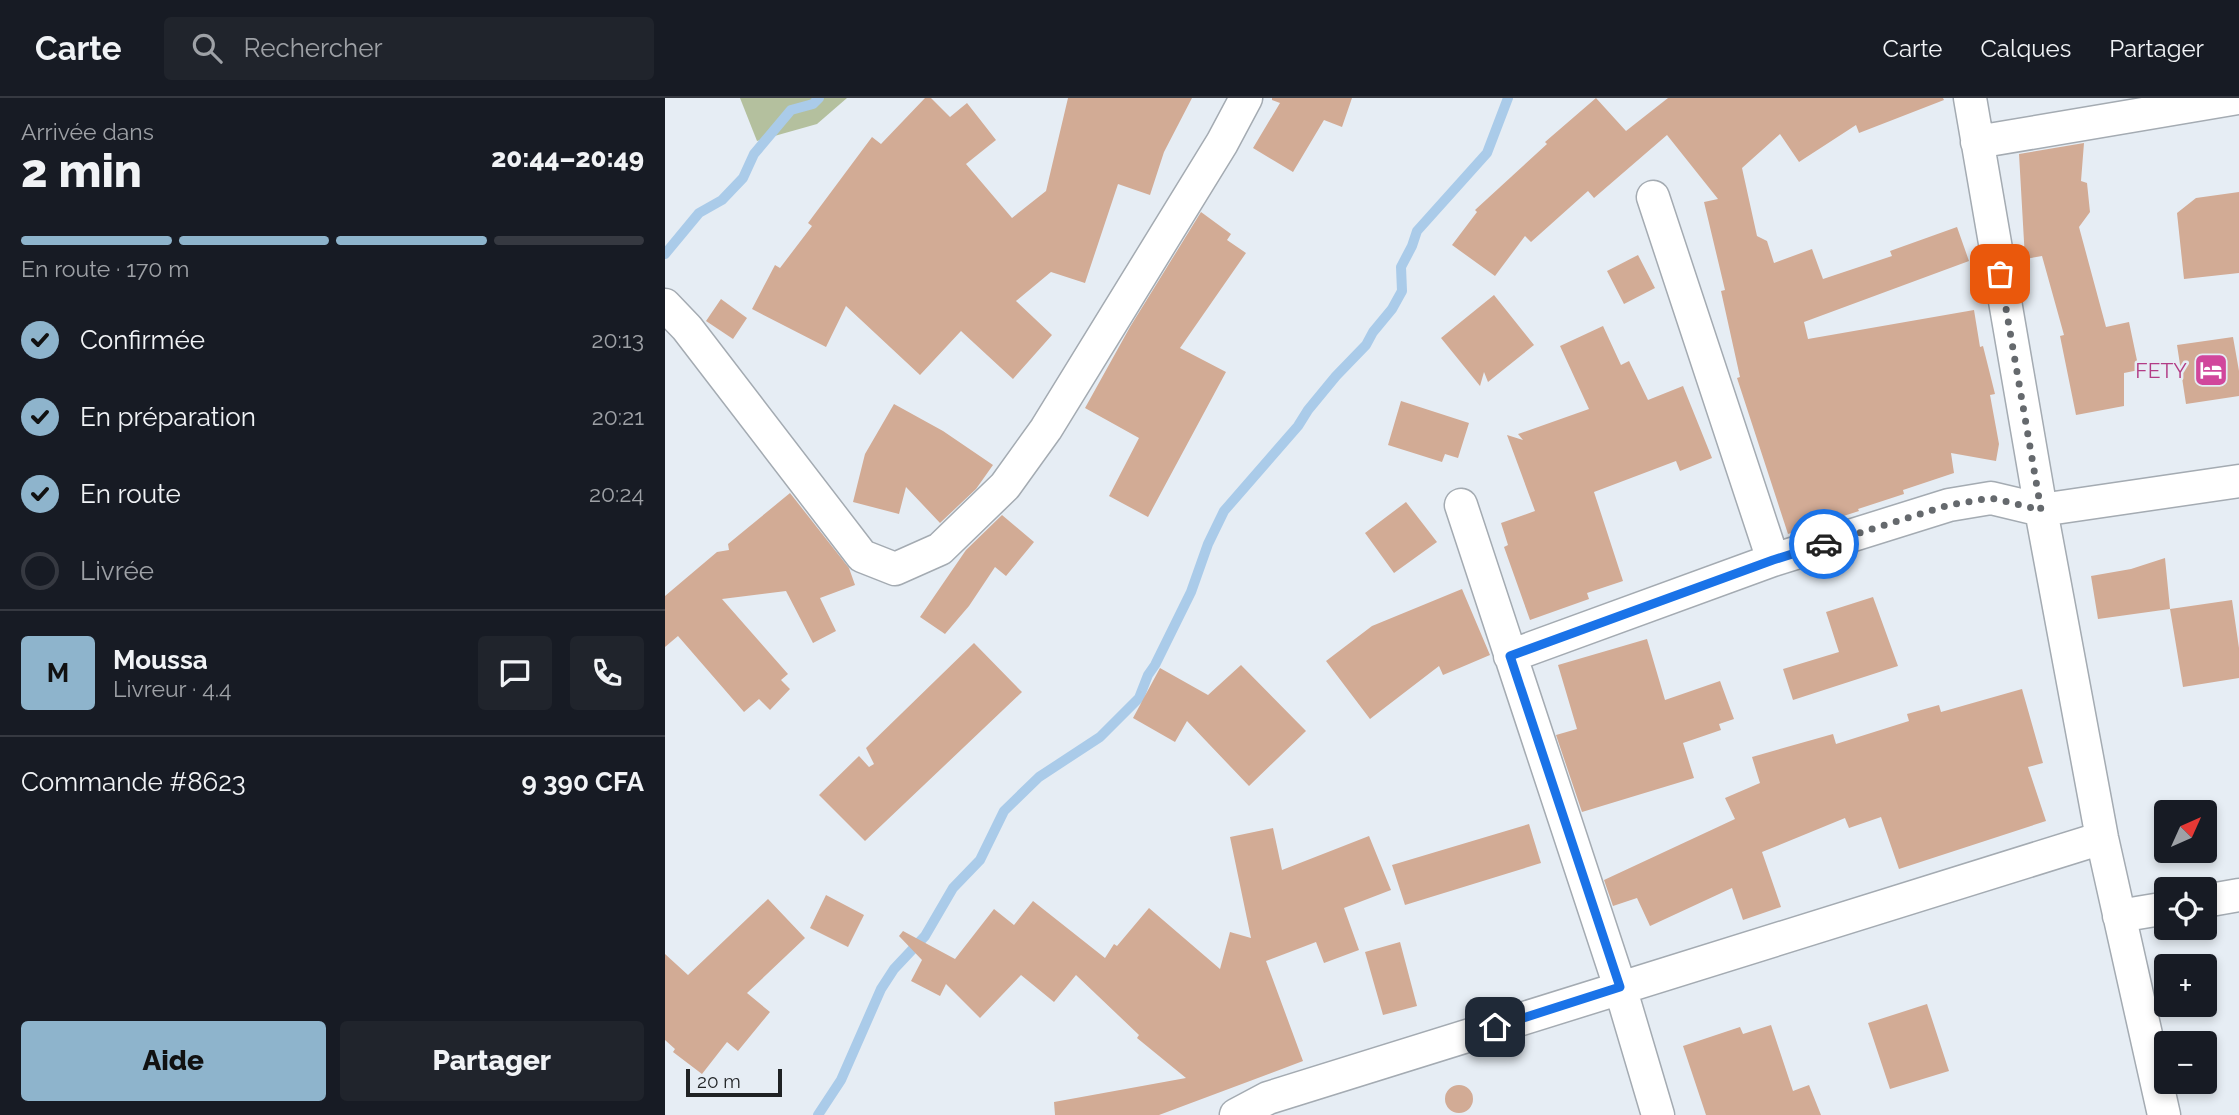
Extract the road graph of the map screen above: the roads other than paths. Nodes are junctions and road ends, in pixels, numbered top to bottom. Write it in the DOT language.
graph roads {
  1 [pos="1246,98"];
  2 [pos="1969,98"];
  3 [pos="2238,98"];
  4 [pos="1977,142"];
  5 [pos="1653,197"];
  6 [pos="665,306"];
  7 [pos="2239,481"];
  8 [pos="1461,505"];
  9 [pos="2041,510"];
  10 [pos="1773,560"];
  11 [pos="1510,656"];
  12 [pos="2102,838"];
  13 [pos="2239,895"];
  14 [pos="2217,899"];
  15 [pos="2154,910"];
  16 [pos="2119,916"];
  17 [pos="1620,987"];
  18 [pos="1236,1115"];
  19 [pos="1658,1115"];
  20 [pos="2164,1115"];
  1 -- 6 [label="street"];
  2 -- 4 [label="street"];
  3 -- 4 [label="street"];
  4 -- 9 [label="street"];
  5 -- 10 [label="street"];
  7 -- 9 [label="street"];
  8 -- 11 [label="street"];
  9 -- 10 [label="street"];
  9 -- 12 [label="street"];
  10 -- 11 [label="street"];
  11 -- 17 [label="street"];
  12 -- 16 [label="street"];
  12 -- 17 [label="street"];
  13 -- 14 [label="street"];
  15 -- 16 [label="street"];
  16 -- 20 [label="street"];
  17 -- 18 [label="street"];
  17 -- 19 [label="street"];
}
